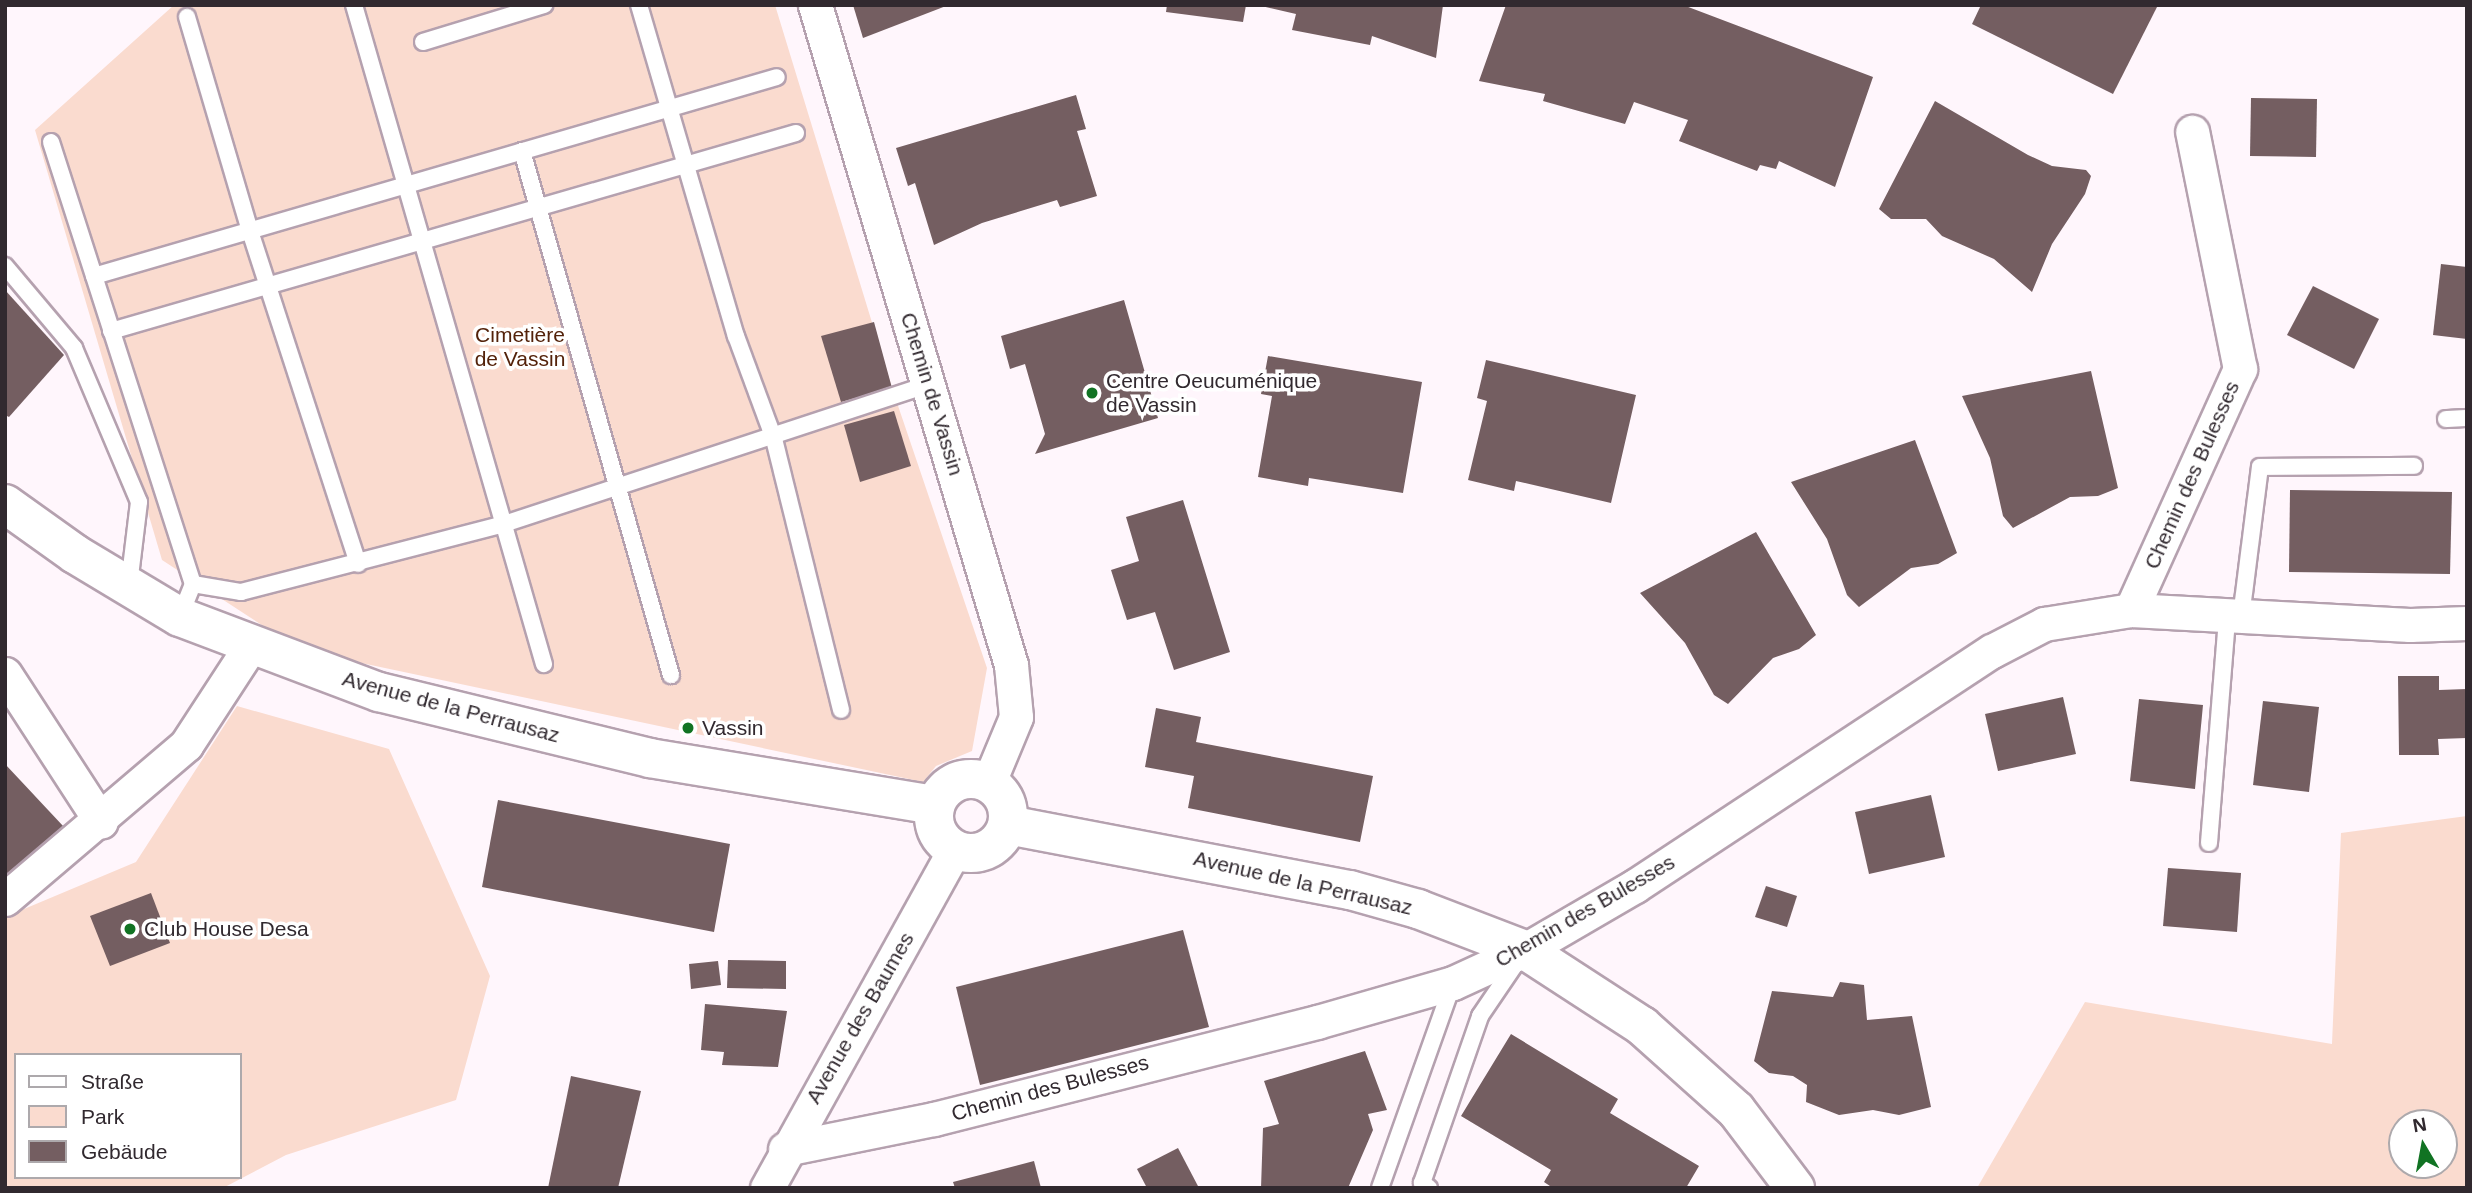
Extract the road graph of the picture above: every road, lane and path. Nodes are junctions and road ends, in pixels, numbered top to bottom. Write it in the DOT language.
graph roads {
  1 [pos="354,5"];
  2 [pos="544,5"];
  3 [pos="639,5"];
  4 [pos="815,5"];
  5 [pos="187,17"];
  6 [pos="423,42"];
  7 [pos="777,77"];
  8 [pos="669,108"];
  9 [pos="2192,132"];
  10 [pos="796,133"];
  11 [pos="51,142"];
  12 [pos="522,151"];
  13 [pos="685,165"];
  14 [pos="407,185"];
  15 [pos="537,208"];
  16 [pos="250,231"];
  17 [pos="422,241"];
  18 [pos="5,265"];
  19 [pos="94,276"];
  20 [pos="267,285"];
  21 [pos="111,331"];
  22 [pos="929,384"];
  23 [pos="2467,418"];
  24 [pos="2446,419"];
  25 [pos="774,439"];
  26 [pos="2414,466"];
  27 [pos="621,488"];
  28 [pos="5,504"];
  29 [pos="504,524"];
  30 [pos="358,564"];
  31 [pos="129,587"];
  32 [pos="187,601"];
  33 [pos="2131,610"];
  34 [pos="2234,617"];
  35 [pos="2467,623"];
  36 [pos="250,647"];
  37 [pos="544,664"];
  38 [pos="671,675"];
  39 [pos="13,678"];
  40 [pos="841,710"];
  41 [pos="989,782"];
  42 [pos="935,806"];
  43 [pos="101,822"];
  44 [pos="1008,825"];
  45 [pos="2209,843"];
  46 [pos="955,849"];
  47 [pos="5,899"];
  48 [pos="1525,950"];
  49 [pos="1453,983"];
  50 [pos="785,1149"];
  51 [pos="767,1188"];
  52 [pos="1380,1188"];
  53 [pos="1429,1188"];
  54 [pos="1795,1188"];
  1 -- 14 [label="lane"];
  2 -- 6 [label="lane"];
  3 -- 8 [label="lane"];
  4 -- 22 [label="street, Chemin de Vassin"];
  5 -- 16 [label="lane"];
  7 -- 8 [label="lane"];
  8 -- 12 [label="lane"];
  8 -- 13 [label="lane"];
  9 -- 33 [label="street, Chemin des Bulesses"];
  10 -- 13 [label="lane"];
  11 -- 19 [label="lane"];
  12 -- 14 [label="lane"];
  12 -- 15 [label="lane"];
  13 -- 15 [label="lane"];
  13 -- 25 [label="lane"];
  14 -- 16 [label="lane"];
  14 -- 17 [label="lane"];
  15 -- 17 [label="lane"];
  15 -- 27 [label="lane"];
  16 -- 19 [label="lane"];
  16 -- 20 [label="lane"];
  17 -- 20 [label="lane"];
  17 -- 29 [label="lane"];
  18 -- 31 [label="lane"];
  19 -- 21 [label="lane"];
  20 -- 21 [label="lane"];
  20 -- 30 [label="lane"];
  21 -- 32 [label="lane"];
  22 -- 25 [label="lane"];
  22 -- 41 [label="street, Chemin de Vassin"];
  23 -- 24 [label="lane"];
  25 -- 27 [label="lane"];
  25 -- 40 [label="lane"];
  26 -- 34 [label="lane"];
  27 -- 29 [label="lane"];
  27 -- 38 [label="lane"];
  28 -- 31 [label="street, Avenue de la Perrausaz"];
  29 -- 30 [label="lane"];
  29 -- 37 [label="lane"];
  30 -- 32 [label="lane"];
  31 -- 32 [label="street, Avenue de la Perrausaz"];
  32 -- 36 [label="street, Avenue de la Perrausaz"];
  33 -- 34 [label="street, Chemin des Bulesses"];
  33 -- 48 [label="street, Chemin des Bulesses"];
  34 -- 35 [label="street, Chemin des Bulesses"];
  34 -- 45 [label="lane"];
  36 -- 42 [label="street, Avenue de la Perrausaz"];
  36 -- 43 [label="street"];
  39 -- 43 [label="street"];
  41 -- 42 [label="street"];
  41 -- 44 [label="street"];
  42 -- 46 [label="street"];
  43 -- 47 [label="street"];
  44 -- 46 [label="street"];
  44 -- 48 [label="street, Avenue de la Perrausaz"];
  46 -- 50 [label="street, Avenue des Baumes"];
  48 -- 49 [label="street, Chemin des Bulesses"];
  48 -- 53 [label="lane"];
  48 -- 54 [label="street, Avenue de la Perrausaz"];
  49 -- 50 [label="street, Chemin des Bulesses"];
  49 -- 52 [label="lane"];
  50 -- 51 [label="street, Avenue des Baumes"];
}
